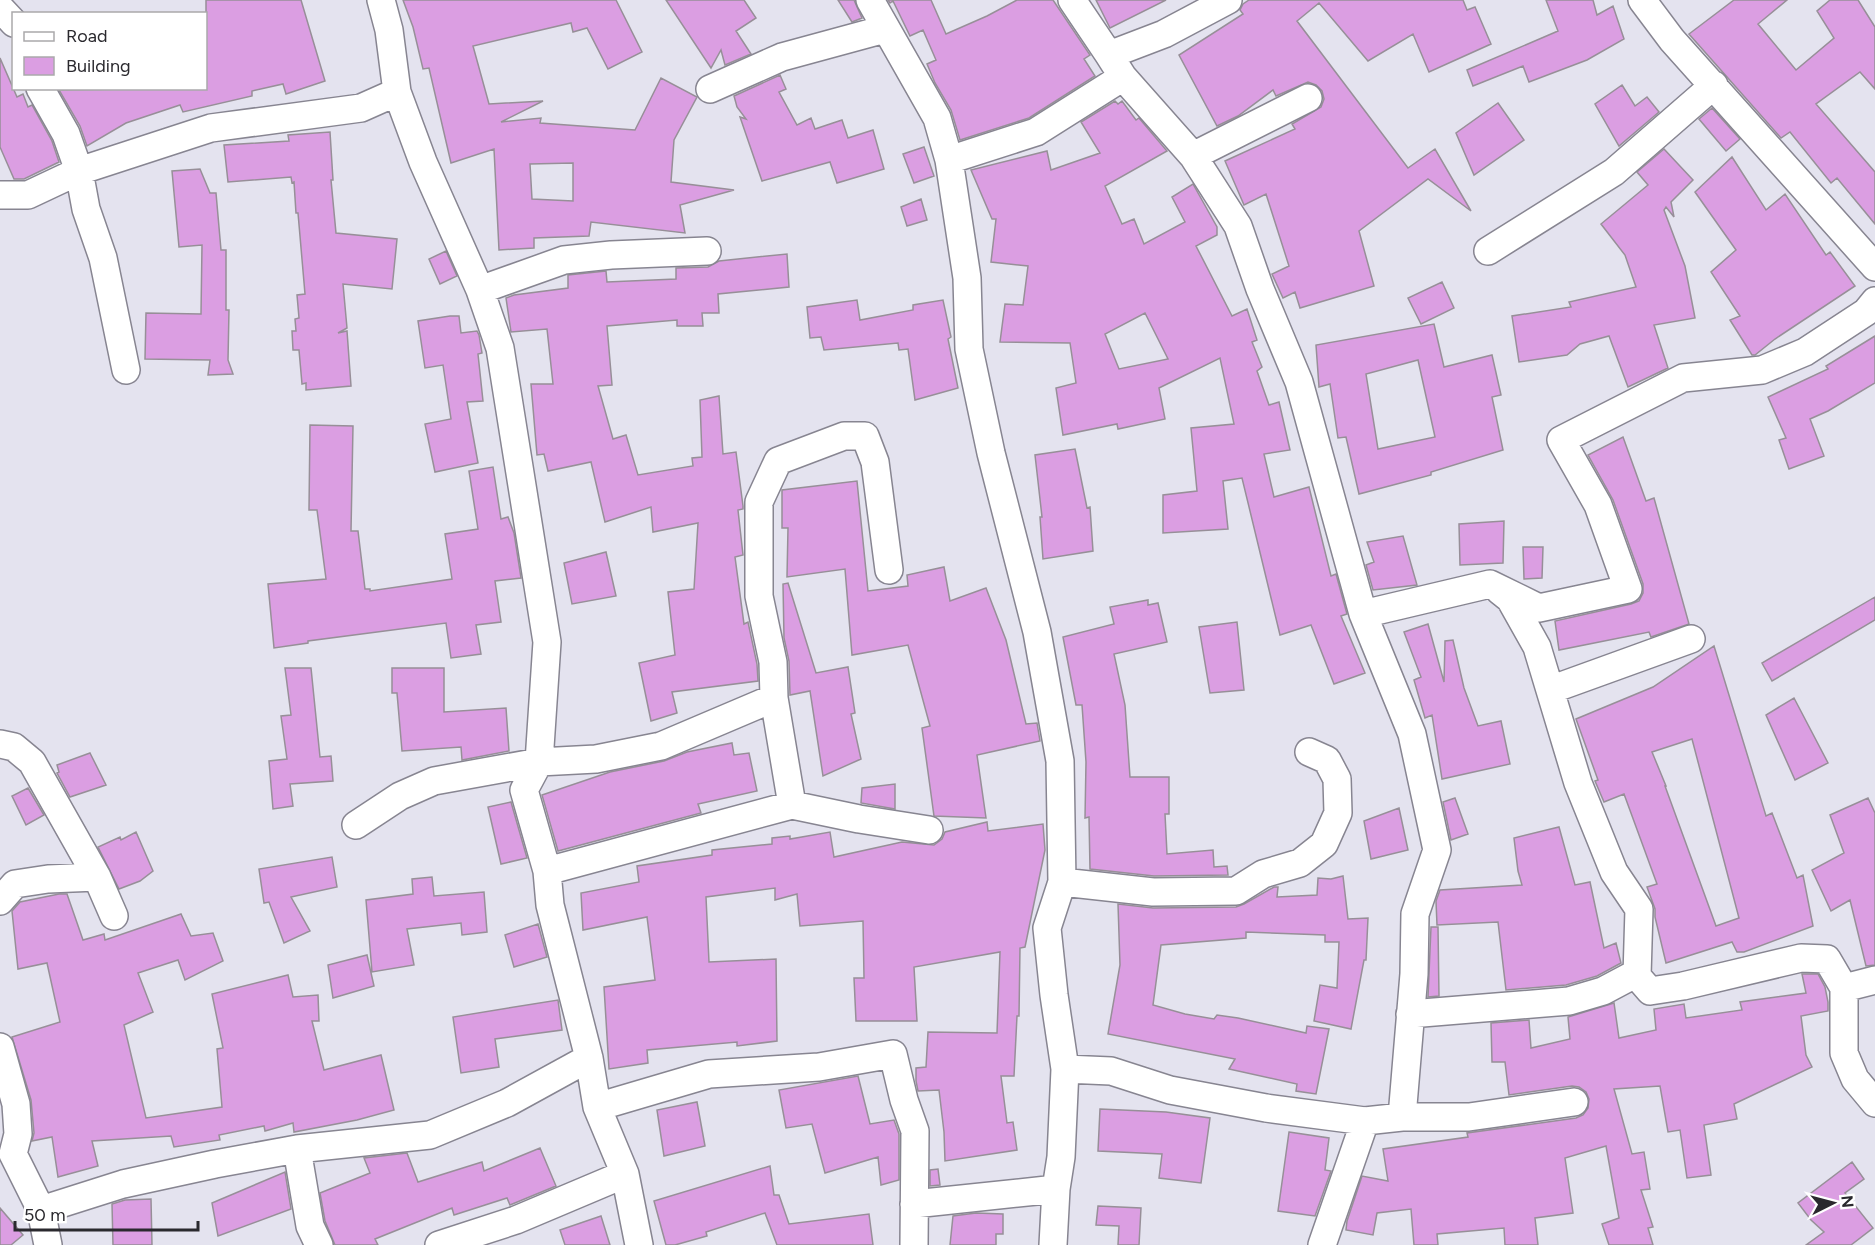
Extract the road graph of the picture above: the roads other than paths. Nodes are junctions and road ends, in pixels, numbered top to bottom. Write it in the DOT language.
graph roads {
  1 [pos="381,0"];
  2 [pos="870,0"];
  3 [pos="1072,0"];
  4 [pos="1227,0"];
  5 [pos="1642,0"];
  6 [pos="0,8"];
  7 [pos="12,21"];
  8 [pos="885,29"];
  9 [pos="1109,55"];
  10 [pos="1123,77"];
  11 [pos="1714,85"];
  12 [pos="710,89"];
  13 [pos="41,90"];
  14 [pos="397,92"];
  15 [pos="1308,98"];
  16 [pos="1193,156"];
  17 [pos="950,160"];
  18 [pos="79,171"];
  19 [pos="0,195"];
  20 [pos="707,251"];
  21 [pos="1488,251"];
  22 [pos="1875,267"];
  23 [pos="480,290"];
  24 [pos="1875,301"];
  25 [pos="126,370"];
  26 [pos="889,570"];
  27 [pos="1490,584"];
  28 [pos="1363,614"];
  29 [pos="1691,639"];
  30 [pos="1550,690"];
  31 [pos="774,698"];
  32 [pos="0,744"];
  33 [pos="1309,752"];
  34 [pos="539,762"];
  35 [pos="792,805"];
  36 [pos="356,825"];
  37 [pos="928,830"];
  38 [pos="547,871"];
  39 [pos="97,877"];
  40 [pos="1062,882"];
  41 [pos="0,901"];
  42 [pos="114,916"];
  43 [pos="1637,976"];
  44 [pos="1875,980"];
  45 [pos="1844,988"];
  46 [pos="1410,1014"];
  47 [pos="0,1047"];
  48 [pos="589,1058"];
  49 [pos="1065,1069"];
  50 [pos="1574,1102"];
  51 [pos="1875,1103"];
  52 [pos="597,1107"];
  53 [pos="1402,1117"];
  54 [pos="1365,1122"];
  55 [pos="297,1149"];
  56 [pos="7,1162"];
  57 [pos="625,1174"];
  58 [pos="1056,1189"];
  59 [pos="914,1204"];
  60 [pos="41,1209"];
  61 [pos="48,1245"];
  62 [pos="319,1245"];
  63 [pos="439,1245"];
  64 [pos="639,1245"];
  65 [pos="914,1245"];
  66 [pos="1053,1245"];
  67 [pos="1322,1245"];
  1 -- 14 [label="street"];
  2 -- 8 [label="street"];
  3 -- 9 [label="street"];
  4 -- 9 [label="street"];
  5 -- 11 [label="street"];
  6 -- 7 [label="street"];
  8 -- 12 [label="street"];
  8 -- 17 [label="street"];
  9 -- 10 [label="street"];
  10 -- 16 [label="street"];
  10 -- 17 [label="street"];
  11 -- 21 [label="street"];
  11 -- 22 [label="street"];
  13 -- 18 [label="street"];
  14 -- 18 [label="street"];
  14 -- 23 [label="street"];
  15 -- 16 [label="street"];
  16 -- 28 [label="street"];
  17 -- 40 [label="street"];
  18 -- 19 [label="street"];
  18 -- 25 [label="street"];
  20 -- 23 [label="street"];
  23 -- 34 [label="street"];
  24 -- 27 [label="street"];
  26 -- 31 [label="street"];
  27 -- 28 [label="street"];
  27 -- 30 [label="street"];
  28 -- 46 [label="street"];
  29 -- 30 [label="street"];
  30 -- 43 [label="street"];
  31 -- 34 [label="street"];
  31 -- 35 [label="street"];
  32 -- 39 [label="street"];
  33 -- 40 [label="street"];
  34 -- 36 [label="street"];
  34 -- 38 [label="street"];
  35 -- 37 [label="street"];
  35 -- 38 [label="street"];
  38 -- 48 [label="street"];
  39 -- 41 [label="street"];
  39 -- 42 [label="street"];
  40 -- 49 [label="street"];
  43 -- 45 [label="street"];
  43 -- 46 [label="street"];
  44 -- 45 [label="street"];
  45 -- 51 [label="street"];
  46 -- 53 [label="street"];
  47 -- 56 [label="street"];
  48 -- 52 [label="street"];
  48 -- 55 [label="street"];
  49 -- 54 [label="street"];
  49 -- 58 [label="street"];
  50 -- 53 [label="street"];
  52 -- 57 [label="street"];
  52 -- 59 [label="street"];
  53 -- 54 [label="street"];
  54 -- 67 [label="street"];
  55 -- 60 [label="street"];
  55 -- 62 [label="street"];
  56 -- 60 [label="street"];
  57 -- 63 [label="street"];
  57 -- 64 [label="street"];
  58 -- 59 [label="street"];
  58 -- 66 [label="street"];
  59 -- 65 [label="street"];
  60 -- 61 [label="street"];
}
